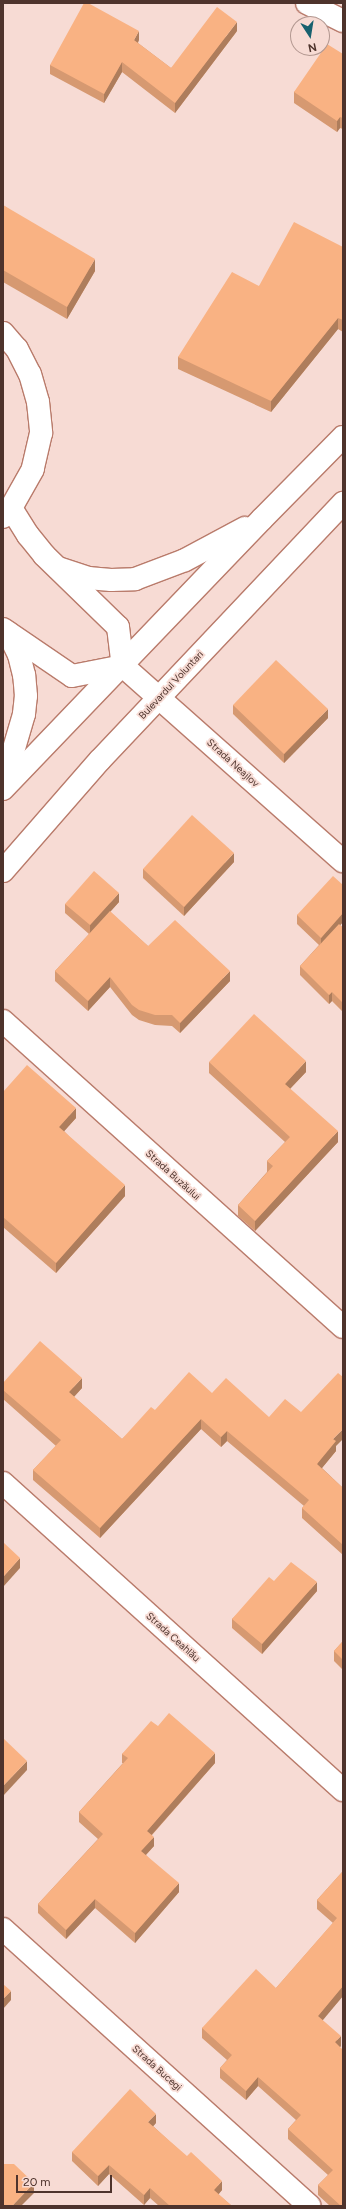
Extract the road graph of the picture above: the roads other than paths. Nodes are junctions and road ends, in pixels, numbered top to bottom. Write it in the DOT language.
graph roads {
  1 [pos="307,3"];
  2 [pos="343,21"];
  3 [pos="3,333"];
  4 [pos="343,437"];
  5 [pos="343,503"];
  6 [pos="7,512"];
  7 [pos="262,519"];
  8 [pos="58,568"];
  9 [pos="5,630"];
  10 [pos="123,666"];
  11 [pos="159,696"];
  12 [pos="3,788"];
  13 [pos="343,861"];
  14 [pos="3,871"];
  15 [pos="3,1021"];
  16 [pos="343,1327"];
  17 [pos="3,1483"];
  18 [pos="343,1790"];
  19 [pos="3,1929"];
  20 [pos="310,2206"];
  1 -- 2 [label="main road"];
  3 -- 6 [label="main road"];
  4 -- 7 [label="main road"];
  5 -- 11 [label="main road, Bulevardul Voluntari"];
  6 -- 8 [label="main road"];
  7 -- 8 [label="main road"];
  7 -- 10 [label="main road"];
  8 -- 10 [label="main road"];
  9 -- 10 [label="main road"];
  9 -- 12 [label="main road"];
  10 -- 11 [label="main road, Strada Neajlov"];
  10 -- 12 [label="main road"];
  11 -- 13 [label="main road, Strada Neajlov"];
  11 -- 14 [label="main road, Bulevardul Voluntari"];
  15 -- 16 [label="main road, Strada Buzăului"];
  17 -- 18 [label="main road, Strada Ceahlău"];
  19 -- 20 [label="main road, Strada Bucegi"];
}
